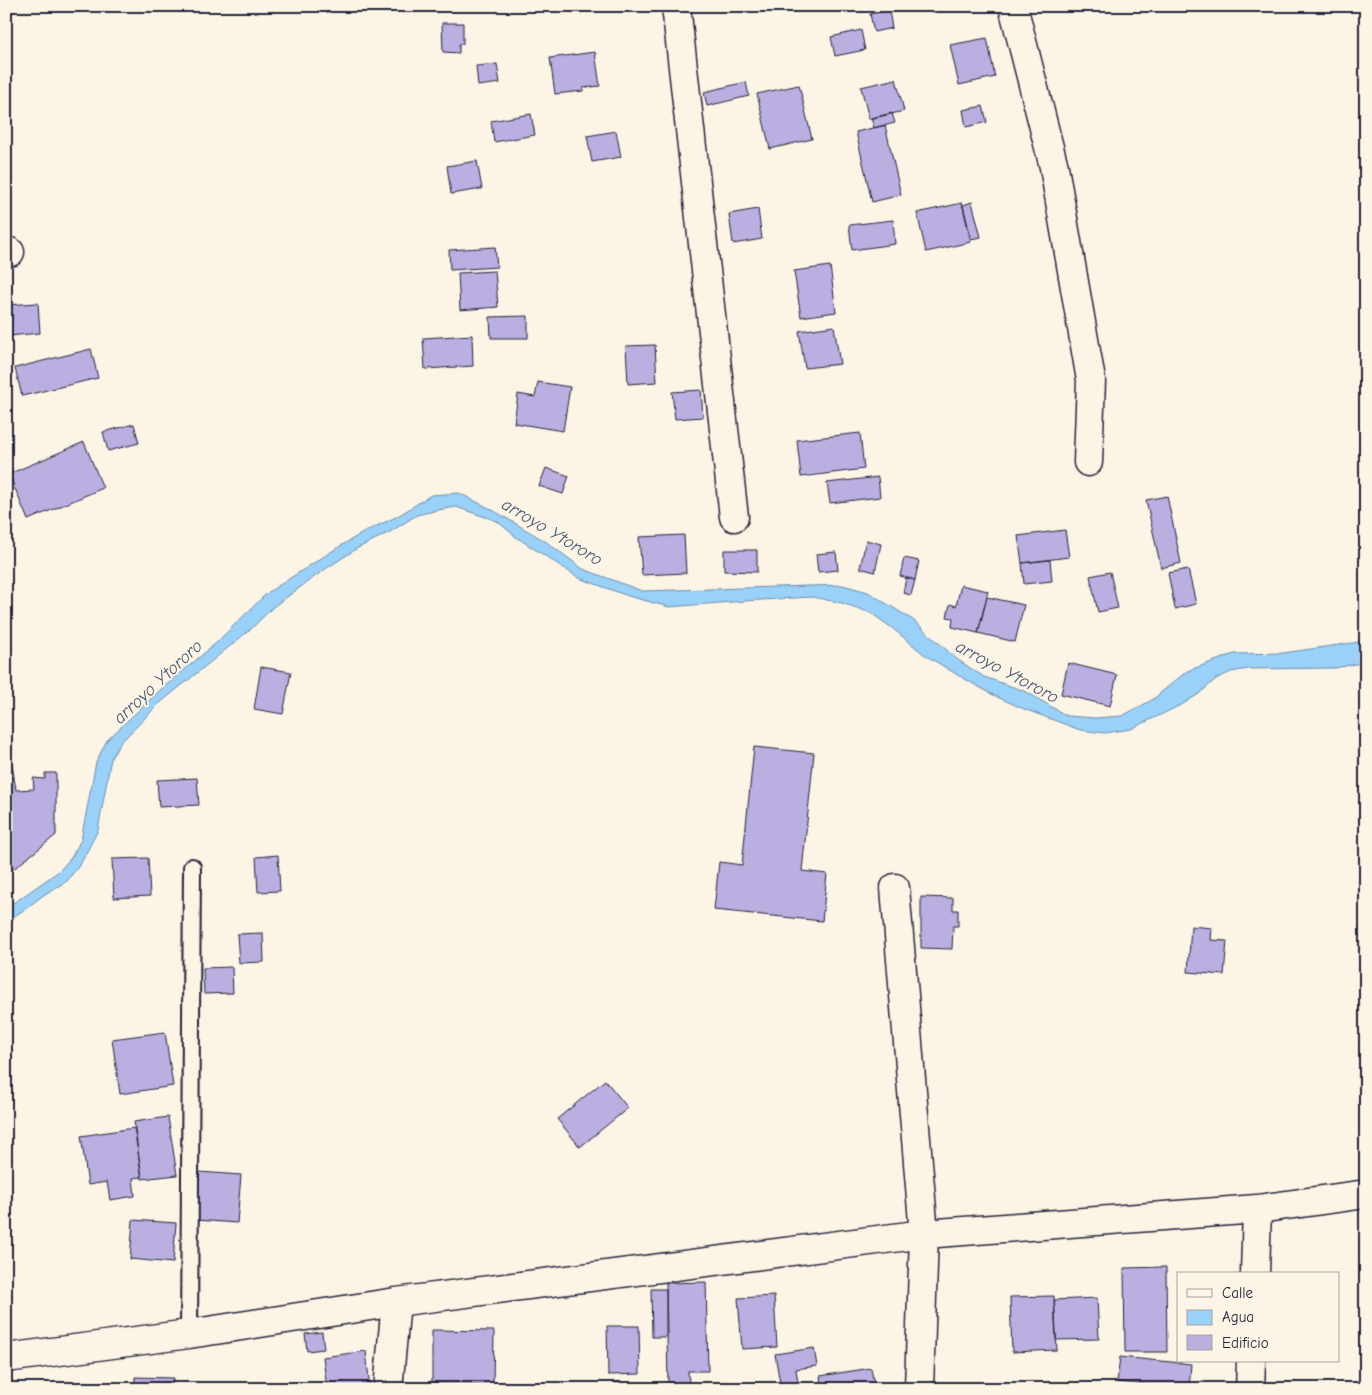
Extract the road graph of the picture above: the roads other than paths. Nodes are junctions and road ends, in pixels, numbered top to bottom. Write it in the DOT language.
graph roads {
  1 [pos="676,6"];
  2 [pos="1013,6"];
  3 [pos="1088,462"];
  4 [pos="734,517"];
  5 [pos="192,867"];
  6 [pos="895,888"];
  7 [pos="1366,1194"];
  8 [pos="1257,1209"];
  9 [pos="924,1234"];
  10 [pos="1255,1272"];
  11 [pos="396,1302"];
  12 [pos="189,1334"];
  13 [pos="6,1358"];
  14 [pos="1251,1362"];
  15 [pos="388,1389"];
  16 [pos="919,1389"];
  17 [pos="1250,1389"];
  1 -- 4 [label="street"];
  2 -- 3 [label="street"];
  5 -- 12 [label="lane"];
  6 -- 9 [label="street"];
  7 -- 8 [label="street"];
  8 -- 9 [label="street"];
  8 -- 10 [label="street"];
  9 -- 11 [label="street"];
  9 -- 16 [label="street"];
  11 -- 12 [label="street"];
  11 -- 15 [label="street"];
  12 -- 13 [label="street"];
  14 -- 17 [label="street"];
}
